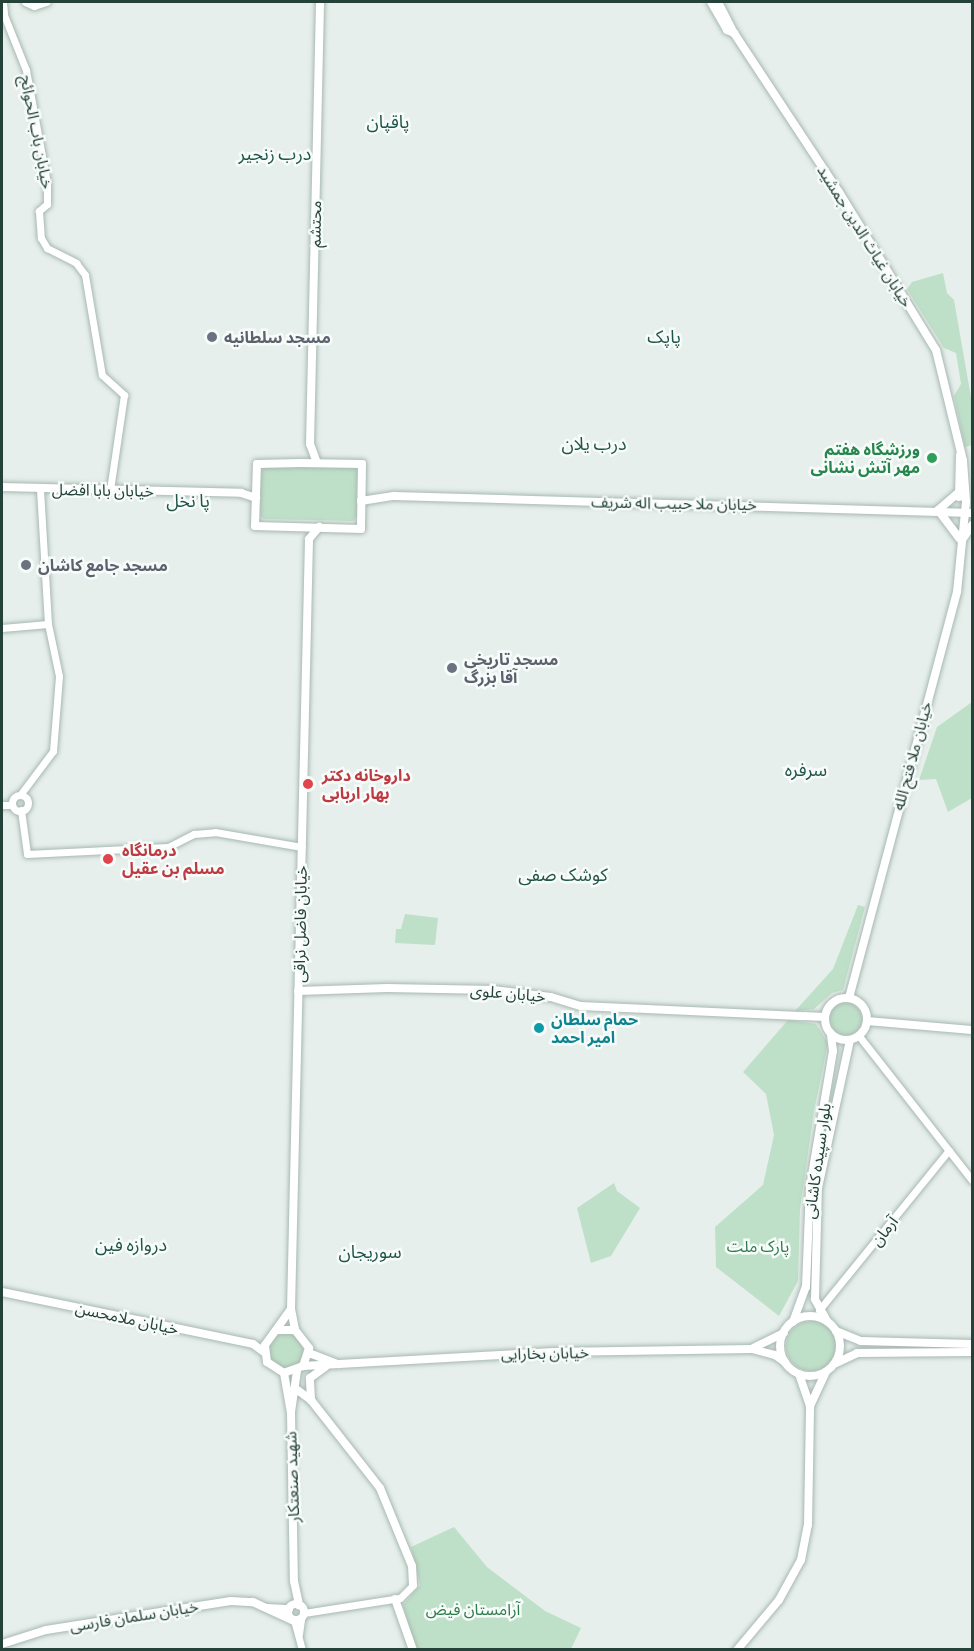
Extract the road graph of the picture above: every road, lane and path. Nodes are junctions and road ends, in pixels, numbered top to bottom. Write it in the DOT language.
graph roads {
  1 [pos="3,2"];
  2 [pos="25,2"];
  3 [pos="46,2"];
  4 [pos="320,2"];
  5 [pos="711,2"];
  6 [pos="718,2"];
  7 [pos="3,12"];
  8 [pos="734,33"];
  9 [pos="310,446"];
  10 [pos="301,463"];
  11 [pos="317,463"];
  12 [pos="256,485"];
  13 [pos="2,488"];
  14 [pos="40,488"];
  15 [pos="114,490"];
  16 [pos="362,491"];
  17 [pos="962,491"];
  18 [pos="241,493"];
  19 [pos="375,496"];
  20 [pos="256,498"];
  21 [pos="972,499"];
  22 [pos="361,501"];
  23 [pos="938,510"];
  24 [pos="963,512"];
  25 [pos="972,513"];
  26 [pos="972,525"];
  27 [pos="296,526"];
  28 [pos="319,527"];
  29 [pos="309,539"];
  30 [pos="962,541"];
  31 [pos="48,624"];
  32 [pos="2,628"];
  33 [pos="20,795"];
  34 [pos="12,804"];
  35 [pos="2,805"];
  36 [pos="21,810"];
  37 [pos="302,847"];
  38 [pos="298,991"];
  39 [pos="849,998"];
  40 [pos="825,1017"];
  41 [pos="867,1021"];
  42 [pos="972,1029"];
  43 [pos="831,1034"];
  44 [pos="859,1036"];
  45 [pos="850,1040"];
  46 [pos="949,1150"];
  47 [pos="972,1180"];
  48 [pos="2,1292"];
  49 [pos="815,1299"];
  50 [pos="802,1302"];
  51 [pos="291,1309"];
  52 [pos="819,1310"];
  53 [pos="827,1321"];
  54 [pos="793,1322"];
  55 [pos="278,1330"];
  56 [pos="295,1330"];
  57 [pos="836,1331"];
  58 [pos="784,1333"];
  59 [pos="268,1338"];
  60 [pos="253,1344"];
  61 [pos="972,1344"];
  62 [pos="752,1349"];
  63 [pos="264,1352"];
  64 [pos="972,1352"];
  65 [pos="309,1353"];
  66 [pos="785,1362"];
  67 [pos="339,1364"];
  68 [pos="835,1364"];
  69 [pos="326,1366"];
  70 [pos="300,1368"];
  71 [pos="826,1372"];
  72 [pos="284,1373"];
  73 [pos="799,1374"];
  74 [pos="296,1389"];
  75 [pos="311,1400"];
  76 [pos="810,1406"];
  77 [pos="291,1413"];
  78 [pos="413,1585"];
  79 [pos="395,1599"];
  80 [pos="297,1612"];
  81 [pos="2,1644"];
  82 [pos="302,1650"];
  83 [pos="413,1650"];
  84 [pos="737,1650"];
  1 -- 7 [label="street"];
  2 -- 3 [label="street"];
  4 -- 9 [label="main road, محتشم"];
  5 -- 8 [label="main road, خیابان غیاث الدین جمشید"];
  6 -- 8 [label="main road, خیابان غیاث الدین جمشید"];
  7 -- 15 [label="street, خیابان باب الحوائج"];
  8 -- 17 [label="main road, خیابان غیاث الدین جمشید"];
  9 -- 10 [label="main road, محتشم"];
  9 -- 11 [label="main road, محتشم"];
  10 -- 11 [label="main road"];
  10 -- 12 [label="main road"];
  11 -- 16 [label="main road"];
  12 -- 18 [label="main road, خیابان بابا افضل"];
  12 -- 20 [label="main road"];
  13 -- 14 [label="main road, خیابان بابا افضل"];
  14 -- 15 [label="main road, خیابان بابا افضل"];
  14 -- 31 [label="street"];
  15 -- 18 [label="main road, خیابان بابا افضل"];
  16 -- 19 [label="main road, خیابان ملا حبیب اله شریف"];
  16 -- 22 [label="main road"];
  17 -- 21 [label="main road"];
  17 -- 23 [label="main road"];
  17 -- 24 [label="main road, خیابان غیاث الدین جمشید"];
  18 -- 20 [label="main road, خیابان بابا افضل"];
  19 -- 22 [label="main road, خیابان ملا حبیب اله شریف"];
  19 -- 23 [label="main road, خیابان ملا حبیب اله شریف"];
  20 -- 27 [label="main road"];
  22 -- 28 [label="main road"];
  23 -- 24 [label="main road, خیابان ملا حبیب اله شریف"];
  23 -- 30 [label="main road"];
  24 -- 25 [label="main road, خیابان ملا حبیب اله شریف"];
  24 -- 30 [label="main road, خیابان ملا فتح الله"];
  26 -- 30 [label="main road"];
  27 -- 28 [label="main road"];
  27 -- 29 [label="main road"];
  28 -- 29 [label="main road"];
  29 -- 37 [label="main road, خیابان فاضل نراقی"];
  30 -- 39 [label="main road, خیابان ملا فتح الله"];
  31 -- 32 [label="street"];
  31 -- 33 [label="street"];
  33 -- 34 [label="street"];
  33 -- 36 [label="street"];
  34 -- 35 [label="street"];
  34 -- 36 [label="street"];
  36 -- 37 [label="street"];
  37 -- 38 [label="main road, خیابان فاضل نراقی"];
  38 -- 40 [label="main road, خیابان علوی"];
  38 -- 51 [label="main road, خیابان فاضل نراقی"];
  39 -- 40 [label="main road"];
  39 -- 41 [label="main road"];
  40 -- 43 [label="main road"];
  41 -- 42 [label="main road"];
  41 -- 44 [label="main road"];
  43 -- 45 [label="main road"];
  43 -- 50 [label="main road, بلوار سپیده کاشانی"];
  44 -- 45 [label="main road"];
  44 -- 46 [label="street"];
  45 -- 49 [label="main road, بلوار سپیده کاشانی"];
  46 -- 47 [label="street"];
  46 -- 52 [label="street, آرمان"];
  48 -- 60 [label="main road, خیابان ملامحسن"];
  49 -- 50 [label="main road"];
  49 -- 52 [label="main road, بلوار سپیده کاشانی"];
  50 -- 54 [label="main road, بلوار سپیده کاشانی"];
  51 -- 55 [label="main road"];
  51 -- 56 [label="main road, خیابان فاضل نراقی"];
  52 -- 53 [label="main road, بلوار سپیده کاشانی"];
  53 -- 54 [label="main road"];
  53 -- 57 [label="main road"];
  54 -- 58 [label="main road"];
  55 -- 56 [label="main road"];
  55 -- 59 [label="main road"];
  56 -- 65 [label="main road"];
  57 -- 61 [label="main road"];
  57 -- 68 [label="main road"];
  58 -- 62 [label="main road, خیابان بخارایی"];
  58 -- 66 [label="main road"];
  59 -- 60 [label="main road"];
  59 -- 63 [label="main road"];
  60 -- 63 [label="main road"];
  62 -- 66 [label="main road, خیابان بخارایی"];
  62 -- 67 [label="main road, خیابان بخارایی"];
  63 -- 72 [label="main road"];
  64 -- 68 [label="main road"];
  65 -- 67 [label="main road, خیابان بخارایی"];
  65 -- 70 [label="main road"];
  66 -- 73 [label="main road"];
  67 -- 69 [label="main road, خیابان بخارایی"];
  68 -- 71 [label="main road"];
  69 -- 70 [label="main road, خیابان بخارایی"];
  69 -- 75 [label="main road"];
  70 -- 72 [label="main road"];
  70 -- 74 [label="main road"];
  71 -- 73 [label="main road"];
  71 -- 76 [label="main road"];
  72 -- 77 [label="main road, شهید صنعتکار"];
  73 -- 76 [label="main road"];
  74 -- 75 [label="main road"];
  74 -- 77 [label="main road"];
  75 -- 78 [label="main road"];
  76 -- 84 [label="main road"];
  77 -- 80 [label="main road, شهید صنعتکار"];
  78 -- 79 [label="street"];
  79 -- 80 [label="street"];
  79 -- 83 [label="main road"];
  80 -- 81 [label="main road, خیابان سلمان فارسی"];
  80 -- 82 [label="street"];
}
